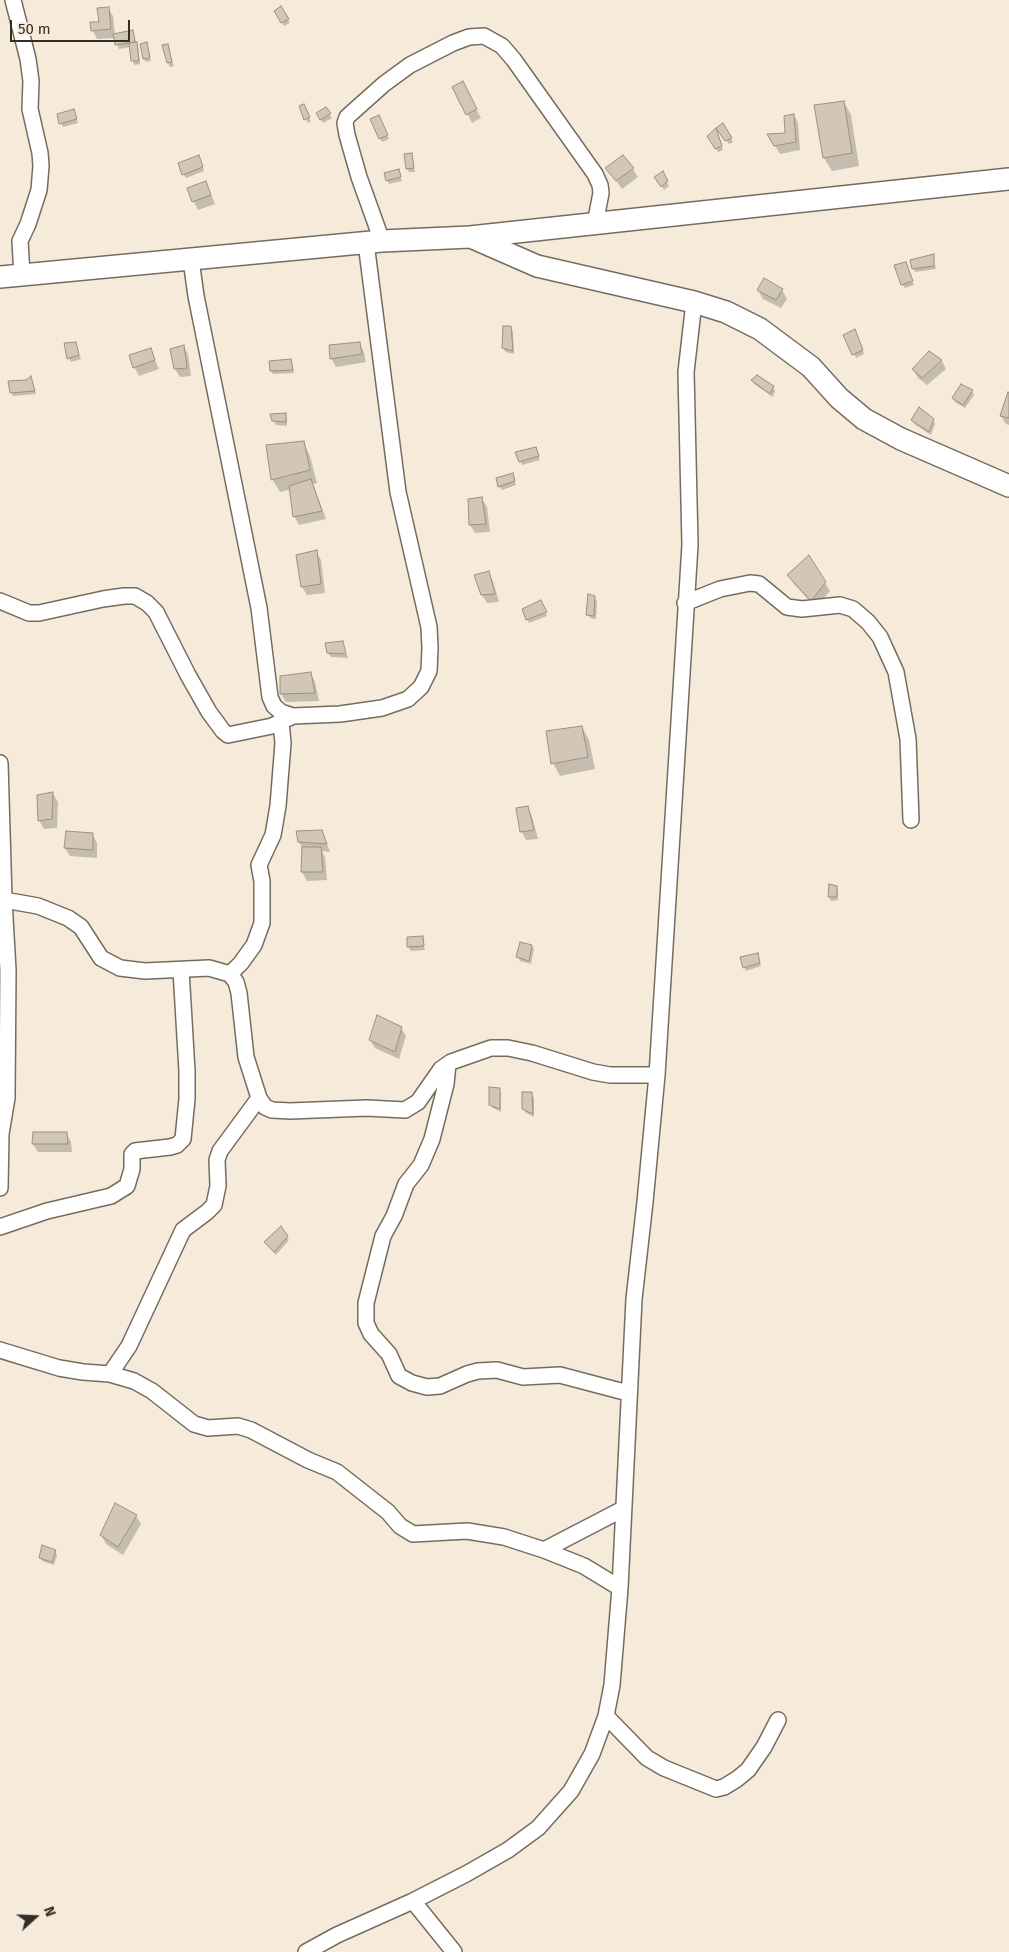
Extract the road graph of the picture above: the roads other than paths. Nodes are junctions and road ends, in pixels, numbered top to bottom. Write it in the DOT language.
graph roads {
  1 [pos="13,0"];
  2 [pos="1009,179"];
  3 [pos="595,224"];
  4 [pos="470,237"];
  5 [pos="374,242"];
  6 [pos="191,260"];
  7 [pos="22,275"];
  8 [pos="0,277"];
  9 [pos="694,302"];
  10 [pos="1009,486"];
  11 [pos="0,600"];
  12 [pos="685,603"];
  13 [pos="287,718"];
  14 [pos="0,762"];
  15 [pos="911,820"];
  16 [pos="1,830"];
  17 [pos="4,900"];
  18 [pos="181,970"];
  19 [pos="230,974"];
  20 [pos="448,1064"];
  21 [pos="657,1074"];
  22 [pos="259,1098"];
  23 [pos="0,1188"];
  24 [pos="0,1226"];
  25 [pos="0,1350"];
  26 [pos="110,1374"];
  27 [pos="628,1393"];
  28 [pos="623,1509"];
  29 [pos="544,1550"];
  30 [pos="620,1588"];
  31 [pos="606,1716"];
  32 [pos="778,1720"];
  33 [pos="413,1901"];
  34 [pos="306,1952"];
  35 [pos="454,1952"];
  1 -- 7 [label="street"];
  2 -- 3 [label="main road"];
  3 -- 4 [label="main road"];
  3 -- 5 [label="street"];
  4 -- 5 [label="main road"];
  4 -- 9 [label="main road"];
  5 -- 6 [label="main road"];
  5 -- 13 [label="street"];
  6 -- 7 [label="main road"];
  6 -- 13 [label="street"];
  7 -- 8 [label="main road"];
  9 -- 10 [label="main road"];
  9 -- 12 [label="street"];
  11 -- 13 [label="street"];
  12 -- 15 [label="street"];
  12 -- 21 [label="street"];
  13 -- 19 [label="street"];
  14 -- 16 [label="street"];
  16 -- 17 [label="street"];
  17 -- 18 [label="street"];
  17 -- 23 [label="street"];
  18 -- 19 [label="street"];
  18 -- 24 [label="street"];
  19 -- 22 [label="street"];
  20 -- 21 [label="street"];
  20 -- 22 [label="street"];
  20 -- 27 [label="street"];
  21 -- 27 [label="street"];
  22 -- 26 [label="street"];
  25 -- 26 [label="street"];
  26 -- 29 [label="street"];
  27 -- 28 [label="street"];
  28 -- 29 [label="street"];
  28 -- 30 [label="street"];
  29 -- 30 [label="street"];
  30 -- 31 [label="street"];
  31 -- 32 [label="street"];
  31 -- 33 [label="street"];
  33 -- 34 [label="street"];
  33 -- 35 [label="street"];
}
